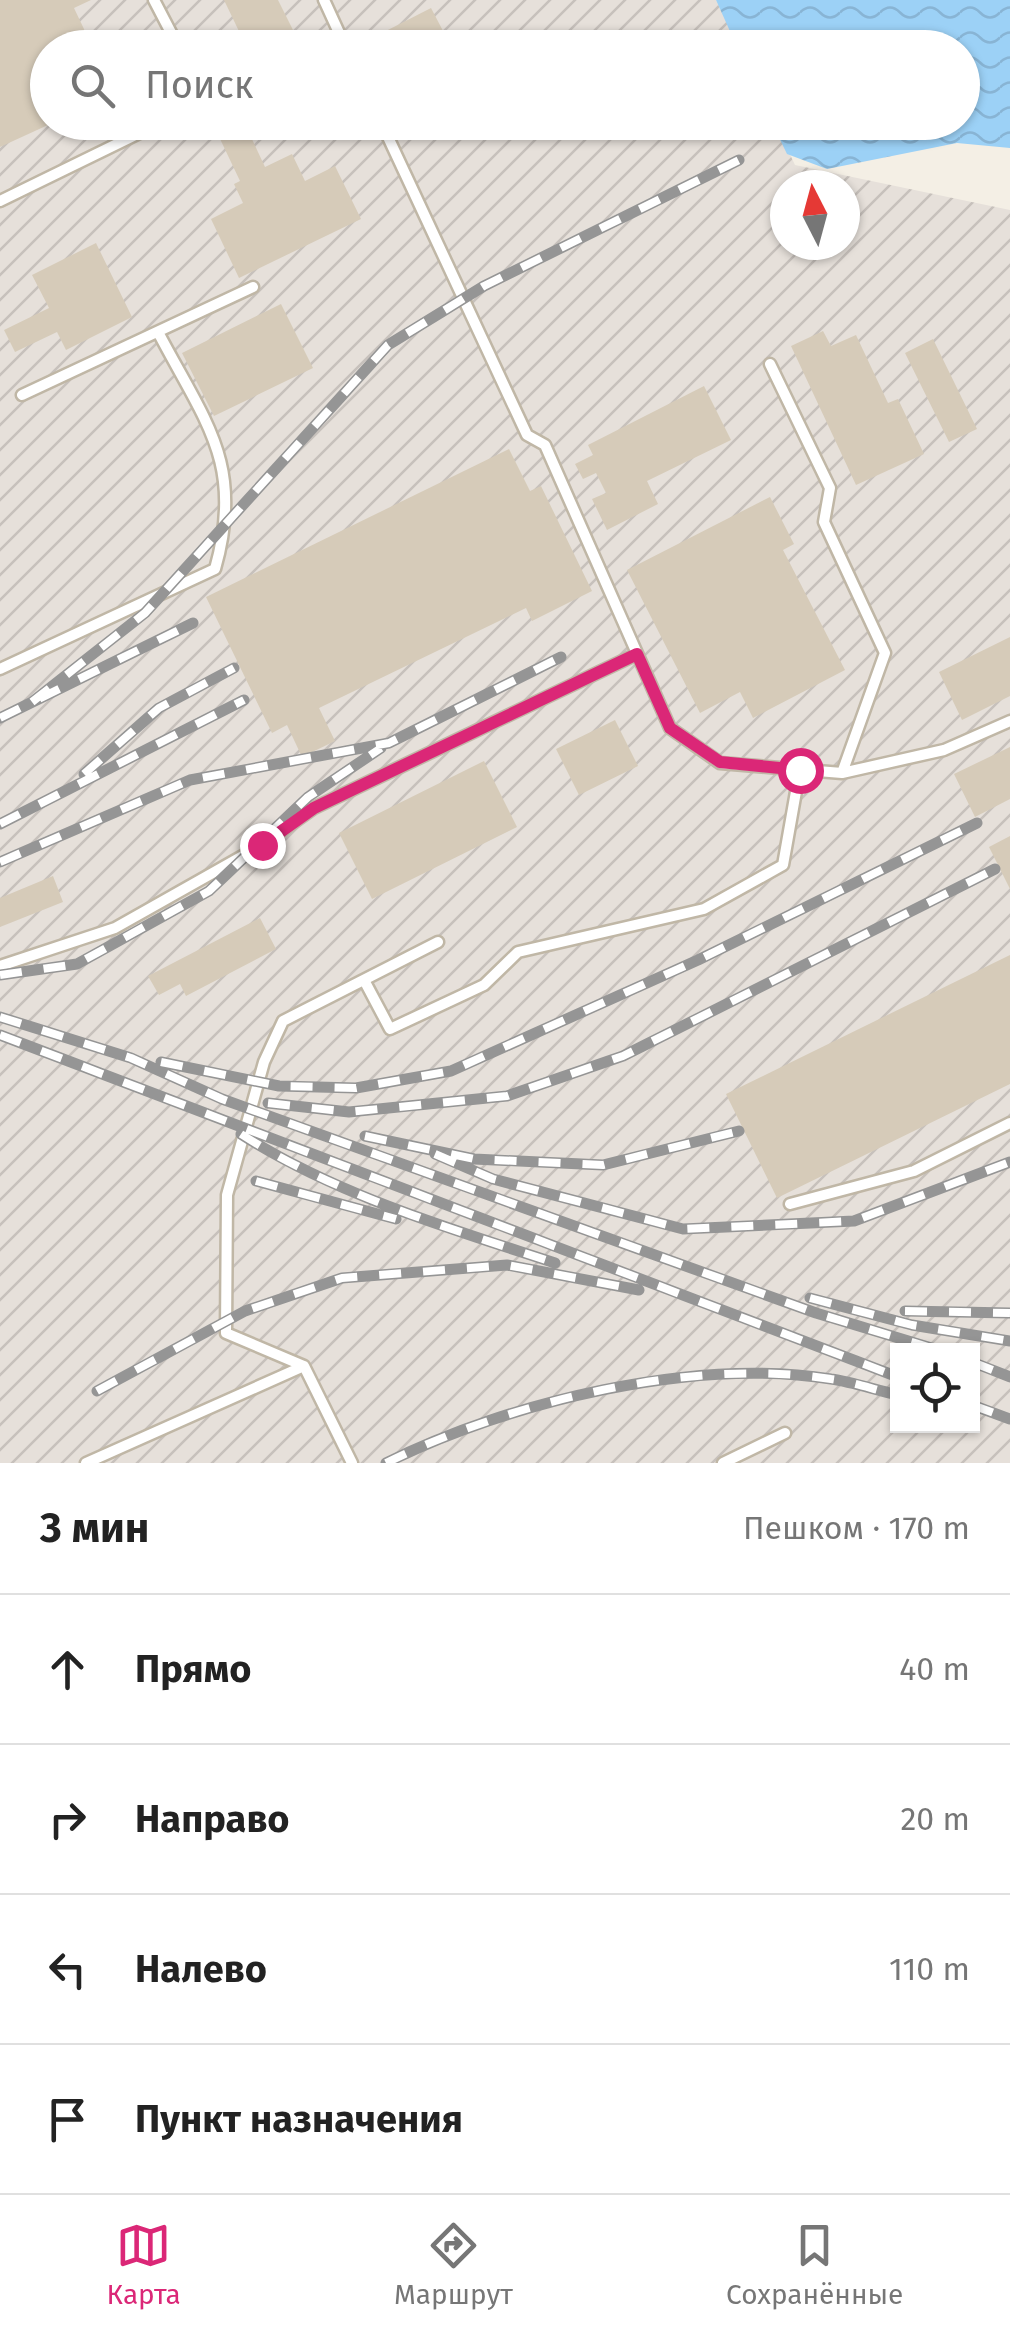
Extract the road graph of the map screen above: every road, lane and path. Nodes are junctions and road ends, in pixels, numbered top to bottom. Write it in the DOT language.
graph roads {
  1 [pos="154,0"];
  2 [pos="324,0"];
  3 [pos="170,30"];
  4 [pos="338,30"];
  5 [pos="125,140"];
  6 [pos="389,140"];
  7 [pos="0,201"];
  8 [pos="254,288"];
  9 [pos="158,332"];
  10 [pos="770,364"];
  11 [pos="22,396"];
  12 [pos="637,654"];
  13 [pos="0,670"];
  14 [pos="1010,721"];
  15 [pos="800,770"];
  16 [pos="842,773"];
  17 [pos="438,942"];
  18 [pos="0,966"];
  19 [pos="364,980"];
  20 [pos="1010,1123"];
  21 [pos="790,1204"];
  22 [pos="304,1366"];
  23 [pos="784,1433"];
  24 [pos="86,1463"];
  25 [pos="352,1463"];
  26 [pos="723,1463"];
  1 -- 3 [label="lane"];
  2 -- 4 [label="lane"];
  5 -- 7 [label="lane"];
  6 -- 12 [label="lane"];
  8 -- 9 [label="lane"];
  9 -- 11 [label="lane"];
  9 -- 13 [label="lane"];
  10 -- 16 [label="lane"];
  12 -- 15 [label="lane"];
  12 -- 18 [label="lane"];
  14 -- 16 [label="lane"];
  15 -- 16 [label="lane"];
  15 -- 19 [label="lane"];
  17 -- 19 [label="lane"];
  19 -- 22 [label="lane"];
  20 -- 21 [label="lane"];
  22 -- 24 [label="lane"];
  22 -- 25 [label="lane"];
  23 -- 26 [label="lane"];
}
